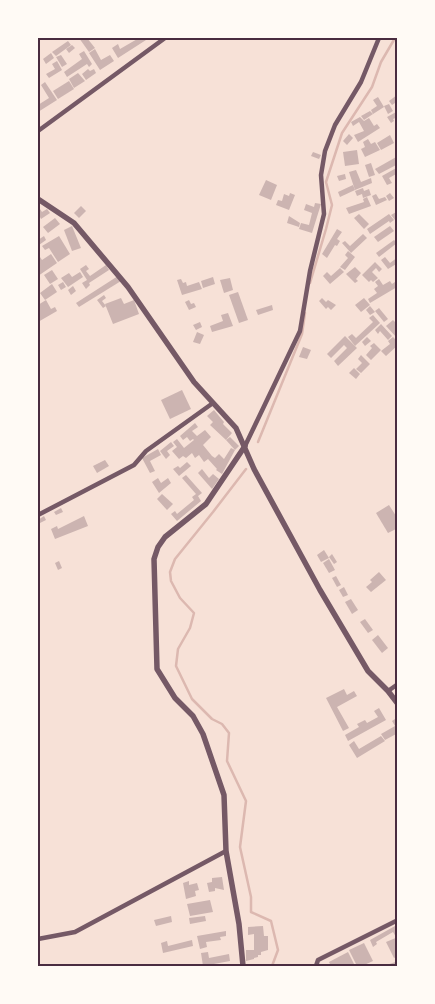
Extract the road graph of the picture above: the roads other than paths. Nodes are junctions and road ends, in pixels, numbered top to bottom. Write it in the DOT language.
graph roads {
  1 [pos="165,38"];
  2 [pos="379,38"];
  3 [pos="38,131"];
  4 [pos="38,199"];
  5 [pos="213,403"];
  6 [pos="245,446"];
  7 [pos="38,515"];
  8 [pos="398,684"];
  9 [pos="388,691"];
  10 [pos="398,704"];
  11 [pos="226,851"];
  12 [pos="398,920"];
  13 [pos="38,939"];
  14 [pos="244,966"];
  15 [pos="316,966"];
  1 -- 3 [label="street"];
  2 -- 6 [label="street"];
  4 -- 5 [label="street"];
  5 -- 6 [label="street"];
  5 -- 7 [label="street"];
  6 -- 9 [label="street"];
  6 -- 11 [label="street"];
  8 -- 9 [label="street"];
  9 -- 10 [label="street"];
  11 -- 13 [label="street"];
  11 -- 14 [label="street"];
  12 -- 15 [label="street"];
}
